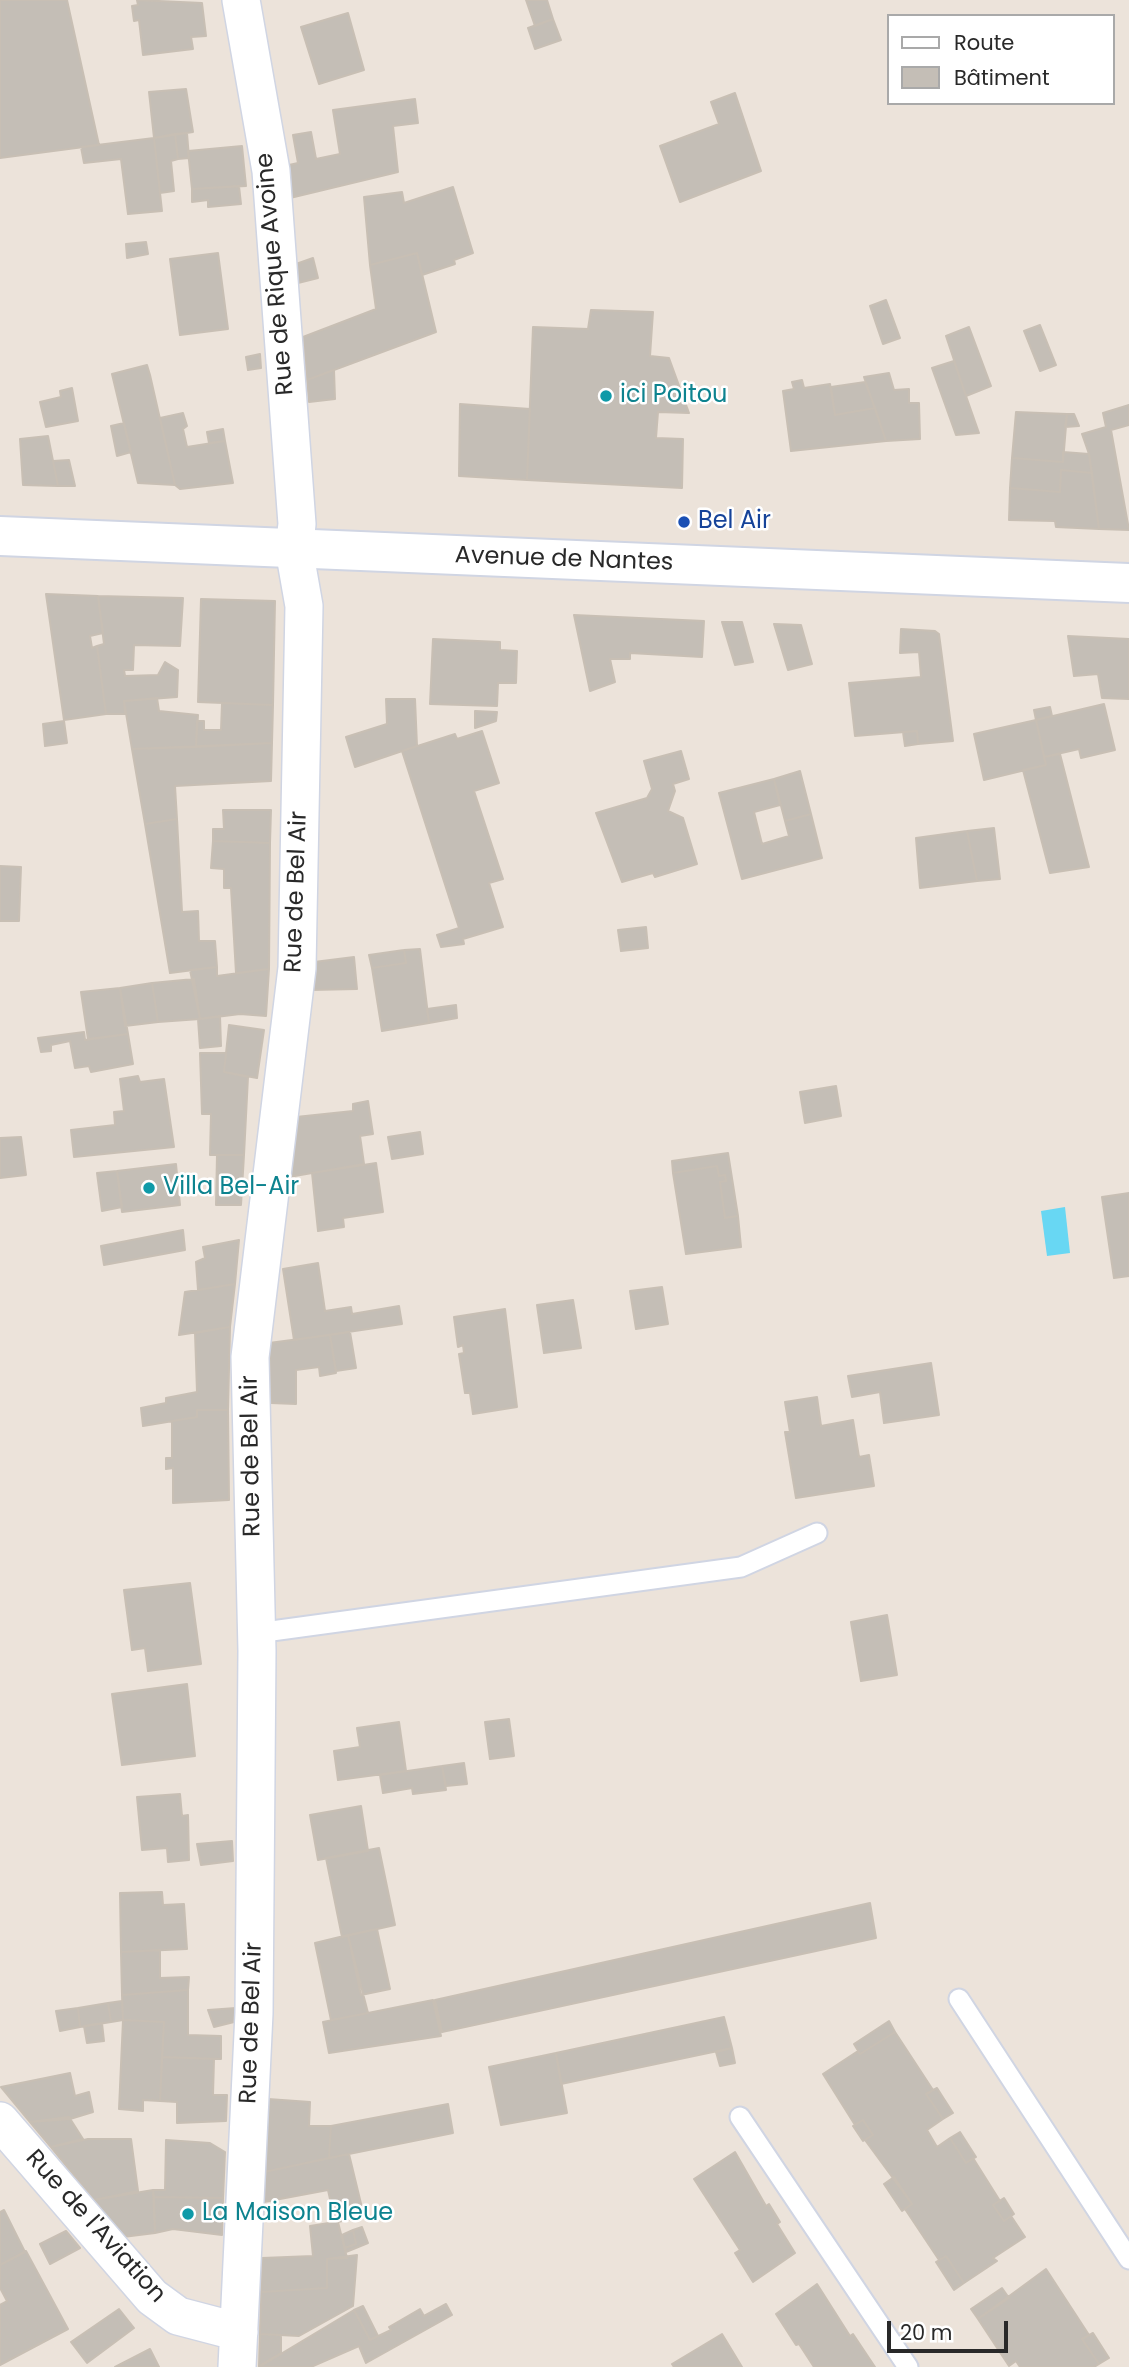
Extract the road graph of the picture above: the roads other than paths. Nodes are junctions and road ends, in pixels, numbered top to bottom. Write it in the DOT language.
graph roads {
  1 [pos="241,0"];
  2 [pos="0,536"];
  3 [pos="294,549"];
  4 [pos="1129,583"];
  5 [pos="817,1533"];
  6 [pos="257,1633"];
  7 [pos="959,1999"];
  8 [pos="740,2117"];
  9 [pos="0,2121"];
  10 [pos="1129,2259"];
  11 [pos="238,2350"];
  12 [pos="908,2367"];
  1 -- 3 [label="street, Rue de Rique Avoine"];
  2 -- 3 [label="main road, Avenue de Nantes"];
  3 -- 4 [label="main road, Avenue de Nantes"];
  3 -- 6 [label="street, Rue de Bel Air"];
  5 -- 6 [label="lane"];
  6 -- 11 [label="street, Rue de Bel Air"];
  7 -- 10 [label="lane"];
  8 -- 12 [label="lane"];
  9 -- 11 [label="street, Rue de l'Aviation"];
}
